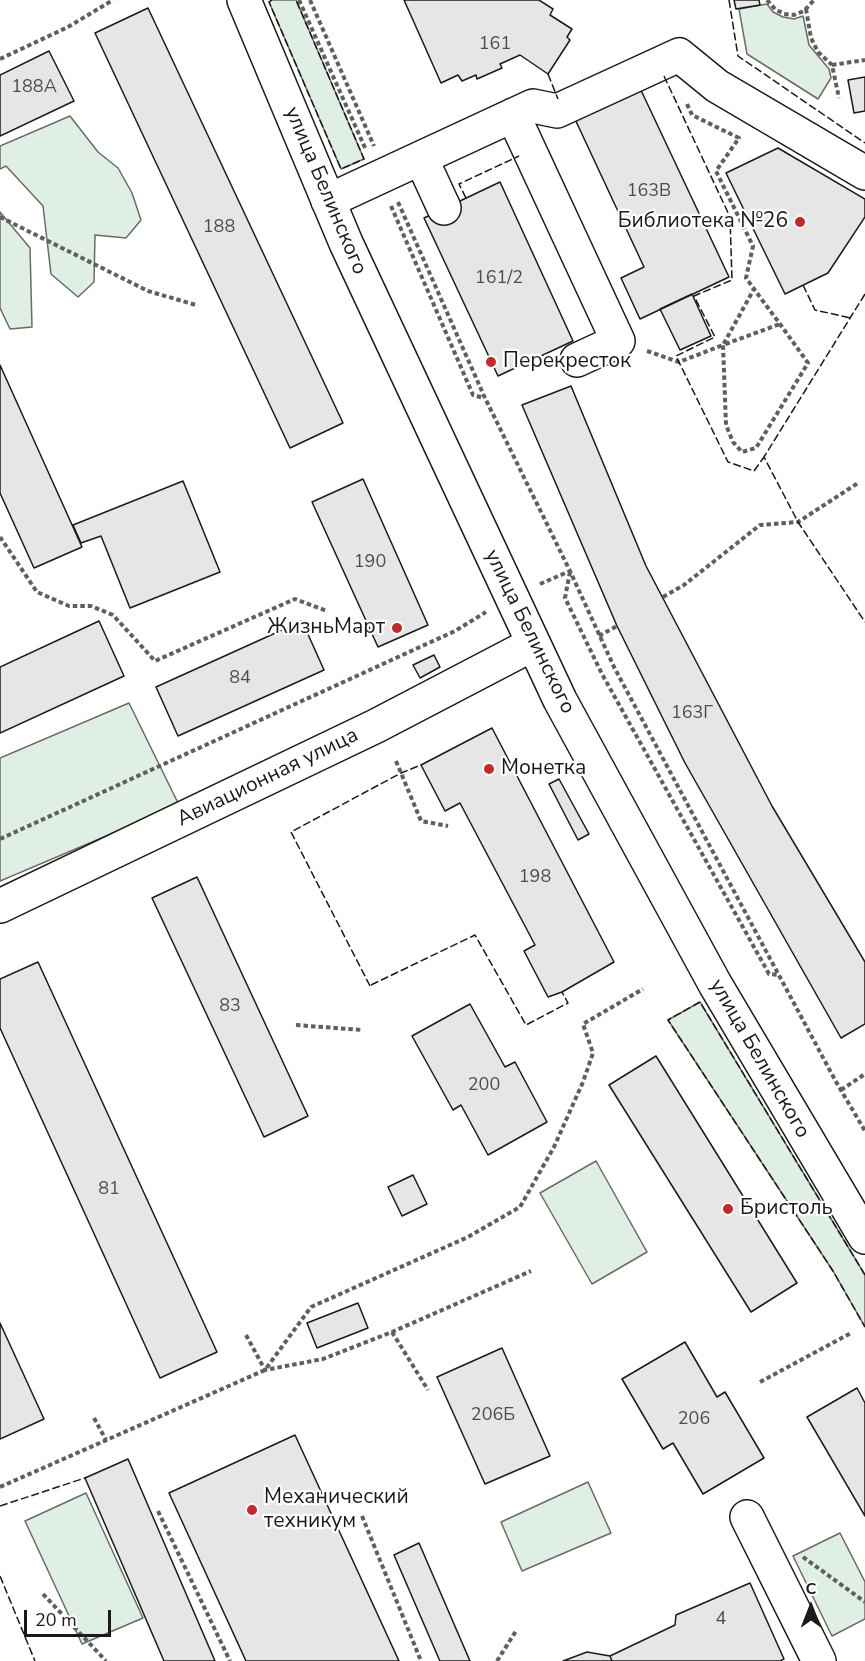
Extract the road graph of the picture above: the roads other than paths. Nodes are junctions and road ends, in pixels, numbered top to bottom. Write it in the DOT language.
graph roads {
  1 [pos="244,0"];
  2 [pos="513,115"];
  3 [pos="421,158"];
  4 [pos="865,173"];
  5 [pos="328,201"];
  6 [pos="444,208"];
  7 [pos="577,360"];
  8 [pos="533,644"];
  9 [pos="0,906"];
  10 [pos="865,1237"];
  11 [pos="747,1516"];
  12 [pos="819,1661"];
  1 -- 5 [label="main road, улица Белинского"];
  2 -- 3 [label="main road"];
  2 -- 4 [label="main road"];
  2 -- 7 [label="main road"];
  3 -- 5 [label="main road"];
  3 -- 6 [label="main road"];
  5 -- 8 [label="main road, улица Белинского"];
  8 -- 9 [label="main road, Авиационная улица"];
  8 -- 10 [label="main road, улица Белинского"];
  11 -- 12 [label="main road"];
}
